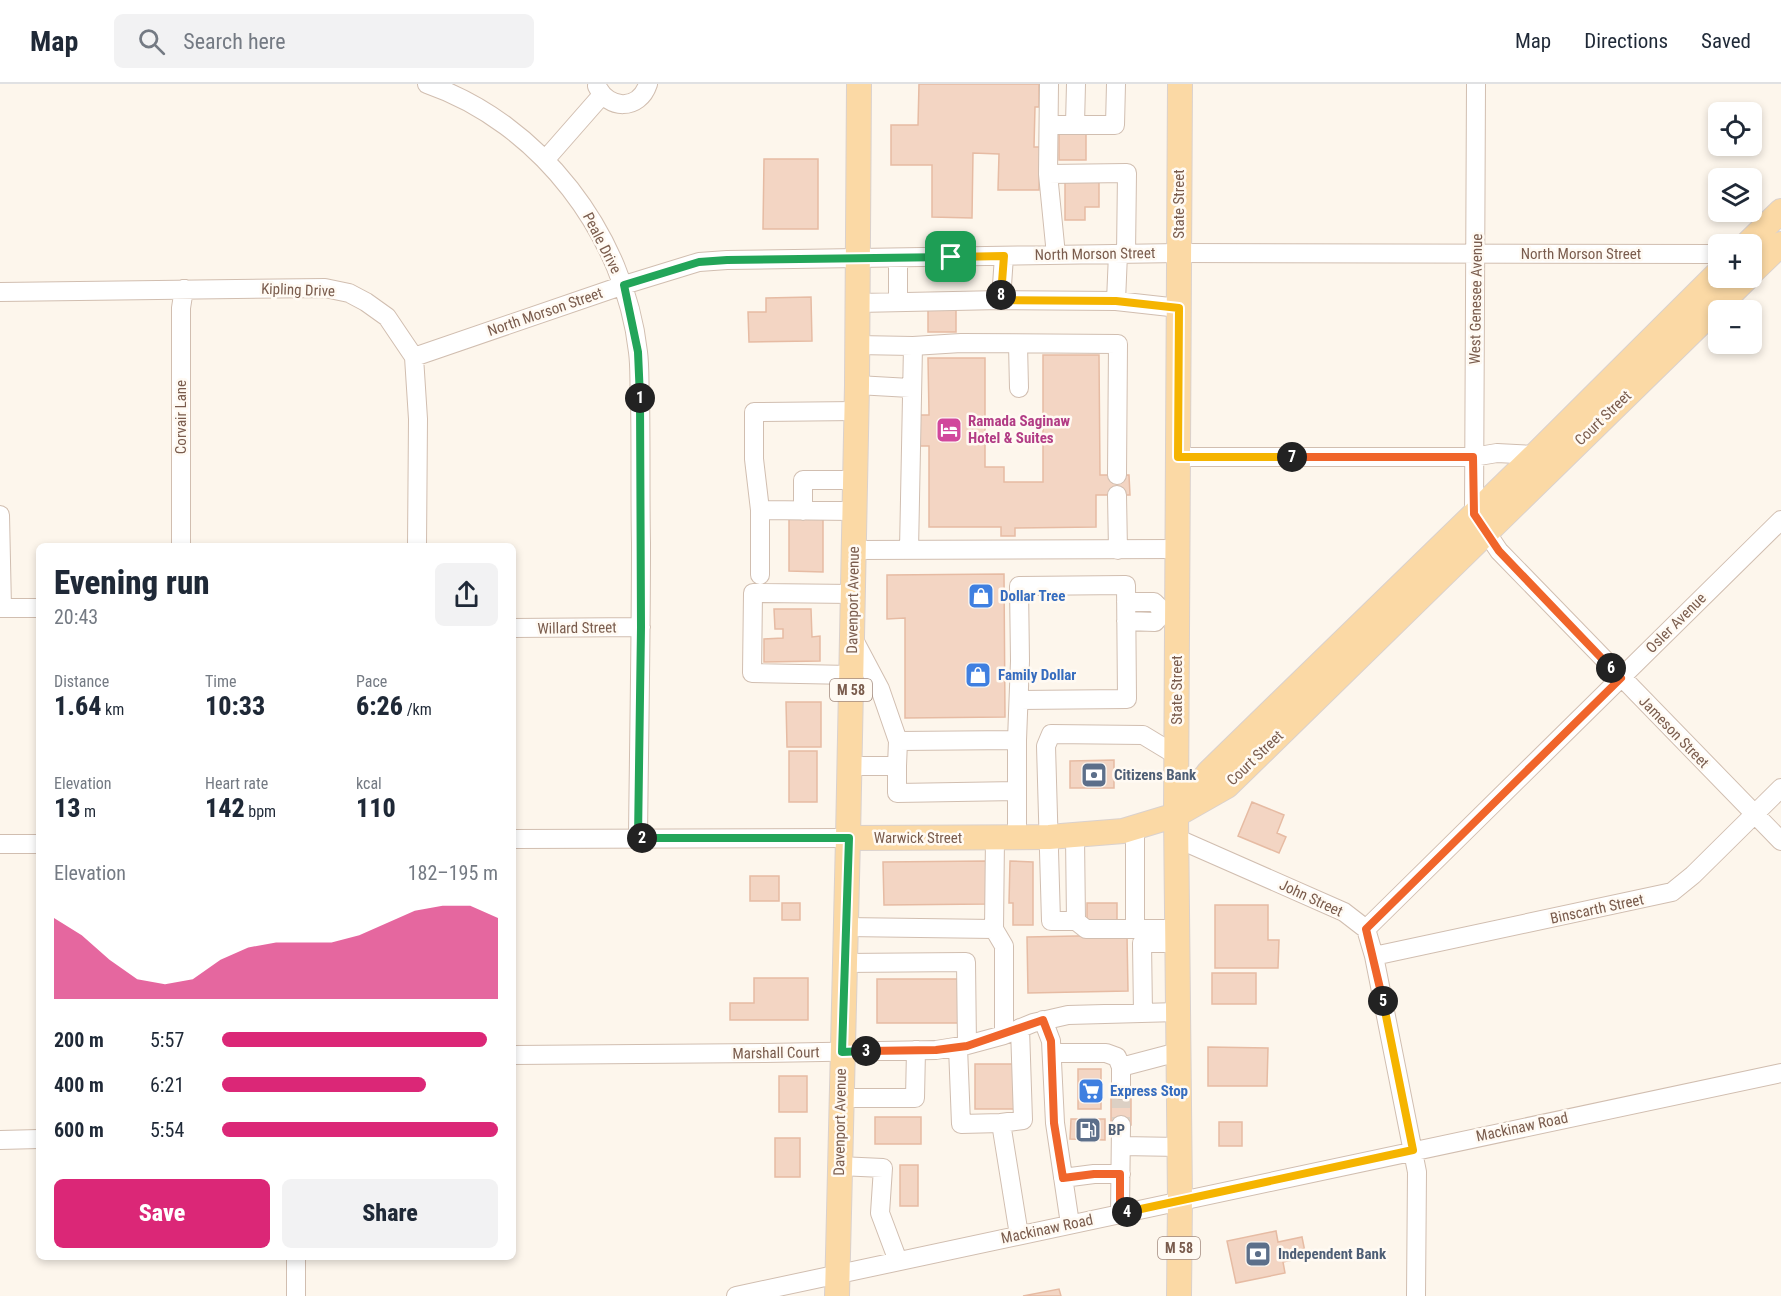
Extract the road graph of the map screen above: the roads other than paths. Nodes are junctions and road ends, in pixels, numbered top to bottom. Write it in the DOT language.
graph roads {
  1 [pos="427,84"];
  2 [pos="648,84"];
  3 [pos="859,84"];
  4 [pos="1049,84"];
  5 [pos="1076,84"];
  6 [pos="1116,84"];
  7 [pos="1180,84"];
  8 [pos="1476,84"];
  9 [pos="599,89"];
  10 [pos="1075,124"];
  11 [pos="1049,125"];
  12 [pos="544,160"];
  13 [pos="1048,174"];
  14 [pos="1781,211"];
  15 [pos="1757,234"];
  16 [pos="1179,253"];
  17 [pos="1122,254"];
  18 [pos="1477,254"];
  19 [pos="1708,254"];
  20 [pos="1056,255"];
  21 [pos="1004,256"];
  22 [pos="859,258"];
  23 [pos="898,258"];
  24 [pos="1708,283"];
  25 [pos="624,285"];
  26 [pos="1735,288"];
  27 [pos="184,289"];
  28 [pos="0,292"];
  29 [pos="1001,300"];
  30 [pos="1116,301"];
  31 [pos="898,302"];
  32 [pos="858,303"];
  33 [pos="1179,308"];
  34 [pos="1018,344"];
  35 [pos="857,345"];
  36 [pos="913,346"];
  37 [pos="414,357"];
  38 [pos="857,385"];
  39 [pos="910,388"];
  40 [pos="1019,388"];
  41 [pos="856,411"];
  42 [pos="1535,454"];
  43 [pos="1178,457"];
  44 [pos="1473,457"];
  45 [pos="1117,475"];
  46 [pos="855,480"];
  47 [pos="1117,495"];
  48 [pos="760,510"];
  49 [pos="803,511"];
  50 [pos="854,511"];
  51 [pos="0,515"];
  52 [pos="1781,520"];
  53 [pos="1480,523"];
  54 [pos="181,543"];
  55 [pos="417,543"];
  56 [pos="1178,549"];
  57 [pos="854,550"];
  58 [pos="909,550"];
  59 [pos="1118,550"];
  60 [pos="760,575"];
  61 [pos="853,594"];
  62 [pos="1126,602"];
  63 [pos="1,608"];
  64 [pos="36,608"];
  65 [pos="1170,612"];
  66 [pos="1126,621"];
  67 [pos="641,627"];
  68 [pos="516,628"];
  69 [pos="852,637"];
  70 [pos="851,675"];
  71 [pos="1621,678"];
  72 [pos="1019,700"];
  73 [pos="1017,740"];
  74 [pos="898,741"];
  75 [pos="1176,755"];
  76 [pos="850,766"];
  77 [pos="897,766"];
  78 [pos="1781,788"];
  79 [pos="1017,791"];
  80 [pos="1755,814"];
  81 [pos="1176,826"];
  82 [pos="1135,828"];
  83 [pos="1006,837"];
  84 [pos="1049,837"];
  85 [pos="1075,837"];
  86 [pos="638,838"];
  87 [pos="849,838"];
  88 [pos="516,839"];
  89 [pos="1781,841"];
  90 [pos="0,844"];
  91 [pos="36,844"];
  92 [pos="1076,921"];
  93 [pos="846,927"];
  94 [pos="994,929"];
  95 [pos="1135,929"];
  96 [pos="1366,929"];
  97 [pos="1178,936"];
  98 [pos="1374,956"];
  99 [pos="844,963"];
  100 [pos="1178,1012"];
  101 [pos="1143,1013"];
  102 [pos="1043,1020"];
  103 [pos="1012,1031"];
  104 [pos="962,1046"];
  105 [pos="916,1050"];
  106 [pos="842,1052"];
  107 [pos="1178,1052"];
  108 [pos="1052,1053"];
  109 [pos="516,1055"];
  110 [pos="1121,1067"];
  111 [pos="1781,1073"];
  112 [pos="1120,1090"];
  113 [pos="841,1098"];
  114 [pos="1001,1124"];
  115 [pos="1120,1125"];
  116 [pos="36,1139"];
  117 [pos="0,1140"];
  118 [pos="1120,1146"];
  119 [pos="1180,1147"];
  120 [pos="1413,1150"];
  121 [pos="839,1166"];
  122 [pos="1120,1174"];
  123 [pos="1063,1178"];
  124 [pos="1180,1200"];
  125 [pos="1120,1213"];
  126 [pos="1070,1224"];
  127 [pos="1019,1235"];
  128 [pos="296,1260"];
  129 [pos="898,1261"];
  130 [pos="837,1285"];
  131 [pos="296,1296"];
  132 [pos="736,1296"];
  133 [pos="1179,1296"];
  134 [pos="1416,1296"];
  1 -- 12 [label="street, Peale Drive"];
  2 -- 9 [label="street"];
  3 -- 22 [label="main road, Davenport Avenue / M 58"];
  4 -- 11 [label="street"];
  5 -- 10 [label="street"];
  6 -- 10 [label="street"];
  7 -- 16 [label="main road, State Street / M 58"];
  8 -- 18 [label="street, West Genesee Avenue"];
  9 -- 12 [label="street"];
  10 -- 11 [label="street"];
  11 -- 13 [label="street"];
  12 -- 25 [label="street, Peale Drive"];
  13 -- 17 [label="street"];
  13 -- 20 [label="street"];
  14 -- 15 [label="main road"];
  16 -- 17 [label="street, North Morson Street"];
  16 -- 18 [label="street, North Morson Street"];
  16 -- 33 [label="main road, State Street / M 58"];
  17 -- 20 [label="street, North Morson Street"];
  17 -- 30 [label="street"];
  18 -- 19 [label="street, North Morson Street"];
  18 -- 44 [label="street, West Genesee Avenue"];
  20 -- 21 [label="street, North Morson Street"];
  21 -- 23 [label="street, North Morson Street"];
  21 -- 29 [label="street"];
  22 -- 23 [label="street, North Morson Street"];
  22 -- 25 [label="street, North Morson Street"];
  22 -- 32 [label="main road, Davenport Avenue / M 58"];
  23 -- 31 [label="street"];
  24 -- 42 [label="main road, Court Street"];
  25 -- 37 [label="street, North Morson Street"];
  25 -- 67 [label="street, Peale Drive"];
  26 -- 53 [label="main road, Court Street"];
  27 -- 28 [label="street, Kipling Drive"];
  27 -- 37 [label="street, Kipling Drive"];
  27 -- 54 [label="street, Corvair Lane"];
  29 -- 30 [label="street"];
  29 -- 31 [label="street"];
  30 -- 33 [label="street"];
  31 -- 32 [label="street"];
  32 -- 35 [label="main road, Davenport Avenue / M 58"];
  33 -- 43 [label="main road, State Street / M 58"];
  34 -- 36 [label="street"];
  34 -- 40 [label="street"];
  34 -- 45 [label="street"];
  35 -- 36 [label="street"];
  35 -- 38 [label="main road, Davenport Avenue / M 58"];
  36 -- 39 [label="street"];
  37 -- 55 [label="street"];
  38 -- 39 [label="street"];
  38 -- 41 [label="main road, Davenport Avenue / M 58"];
  39 -- 58 [label="street"];
  41 -- 46 [label="main road, Davenport Avenue / M 58"];
  41 -- 48 [label="street"];
  42 -- 44 [label="street"];
  42 -- 53 [label="main road, Court Street"];
  43 -- 44 [label="street"];
  43 -- 56 [label="main road, State Street / M 58"];
  44 -- 53 [label="street, West Genesee Avenue"];
  46 -- 49 [label="street"];
  46 -- 50 [label="main road, Davenport Avenue / M 58"];
  47 -- 59 [label="street"];
  48 -- 49 [label="street"];
  48 -- 60 [label="street"];
  49 -- 50 [label="street"];
  50 -- 57 [label="main road, Davenport Avenue / M 58"];
  51 -- 63 [label="street"];
  52 -- 71 [label="street, Osler Avenue"];
  53 -- 71 [label="street, Jameson Street"];
  53 -- 81 [label="main road, Court Street"];
  56 -- 59 [label="street"];
  56 -- 65 [label="main road, State Street / M 58"];
  57 -- 58 [label="street"];
  57 -- 61 [label="main road, Davenport Avenue / M 58"];
  58 -- 59 [label="street"];
  61 -- 69 [label="main road, Davenport Avenue / M 58"];
  61 -- 70 [label="street"];
  62 -- 65 [label="street"];
  62 -- 66 [label="street"];
  62 -- 72 [label="street"];
  63 -- 64 [label="street"];
  65 -- 66 [label="street"];
  65 -- 75 [label="main road, State Street / M 58"];
  66 -- 72 [label="street"];
  67 -- 68 [label="street, Willard Street"];
  67 -- 86 [label="street, Peale Drive"];
  69 -- 70 [label="main road, Davenport Avenue / M 58"];
  69 -- 74 [label="street"];
  70 -- 76 [label="main road, Davenport Avenue / M 58"];
  71 -- 80 [label="street, Jameson Street"];
  71 -- 96 [label="street, Osler Avenue"];
  72 -- 73 [label="street"];
  73 -- 74 [label="street"];
  73 -- 79 [label="street"];
  74 -- 77 [label="street"];
  75 -- 81 [label="main road, State Street / M 58"];
  75 -- 84 [label="street"];
  76 -- 77 [label="street"];
  76 -- 87 [label="main road, Davenport Avenue / M 58"];
  77 -- 79 [label="street"];
  78 -- 80 [label="street, Binscarth Street"];
  79 -- 83 [label="street"];
  80 -- 89 [label="street, Jameson Street"];
  80 -- 98 [label="street, Binscarth Street"];
  81 -- 82 [label="main road, Warwick Street"];
  81 -- 96 [label="street, John Street"];
  81 -- 97 [label="main road, State Street / M 58"];
  82 -- 85 [label="main road, Warwick Street"];
  82 -- 95 [label="street"];
  83 -- 84 [label="main road, Warwick Street"];
  83 -- 87 [label="main road, Warwick Street"];
  83 -- 94 [label="street"];
  84 -- 85 [label="main road, Warwick Street"];
  84 -- 92 [label="street"];
  85 -- 92 [label="street"];
  86 -- 87 [label="street, Warwick Street"];
  86 -- 88 [label="street, Warwick Street"];
  87 -- 93 [label="main road, Davenport Avenue / M 58"];
  90 -- 91 [label="street"];
  92 -- 95 [label="street"];
  93 -- 94 [label="street"];
  93 -- 99 [label="main road, Davenport Avenue / M 58"];
  94 -- 103 [label="street"];
  95 -- 97 [label="street"];
  96 -- 98 [label="street"];
  97 -- 100 [label="main road, State Street / M 58"];
  97 -- 101 [label="street"];
  98 -- 120 [label="street"];
  99 -- 104 [label="street"];
  99 -- 106 [label="main road, Davenport Avenue / M 58"];
  100 -- 101 [label="street, Marshall Court"];
  100 -- 107 [label="main road, State Street / M 58"];
  101 -- 102 [label="street, Marshall Court"];
  102 -- 103 [label="street, Marshall Court"];
  102 -- 108 [label="street"];
  103 -- 104 [label="street, Marshall Court"];
  103 -- 114 [label="street"];
  104 -- 105 [label="street, Marshall Court"];
  104 -- 114 [label="street"];
  105 -- 106 [label="street, Marshall Court"];
  105 -- 113 [label="street"];
  106 -- 109 [label="street, Marshall Court"];
  106 -- 113 [label="main road, Davenport Avenue / M 58"];
  107 -- 110 [label="street"];
  107 -- 119 [label="main road, State Street / M 58"];
  108 -- 110 [label="street"];
  108 -- 123 [label="street"];
  110 -- 112 [label="street"];
  111 -- 120 [label="street, Mackinaw Road"];
  113 -- 121 [label="main road, Davenport Avenue / M 58"];
  114 -- 127 [label="street"];
  115 -- 118 [label="street"];
  116 -- 117 [label="street"];
  118 -- 119 [label="street"];
  118 -- 122 [label="street"];
  119 -- 124 [label="main road, State Street / M 58"];
  120 -- 124 [label="street, Mackinaw Road"];
  120 -- 134 [label="street"];
  121 -- 129 [label="street"];
  121 -- 130 [label="main road, Davenport Avenue / M 58"];
  122 -- 123 [label="street"];
  122 -- 125 [label="street"];
  123 -- 126 [label="street"];
  124 -- 125 [label="street, Mackinaw Road"];
  124 -- 133 [label="main road, State Street / M 58"];
  125 -- 126 [label="street, Mackinaw Road"];
  126 -- 127 [label="street, Mackinaw Road"];
  127 -- 129 [label="street, Mackinaw Road"];
  128 -- 131 [label="street"];
  129 -- 130 [label="street, Mackinaw Road"];
  130 -- 132 [label="street, Mackinaw Road"];
}
